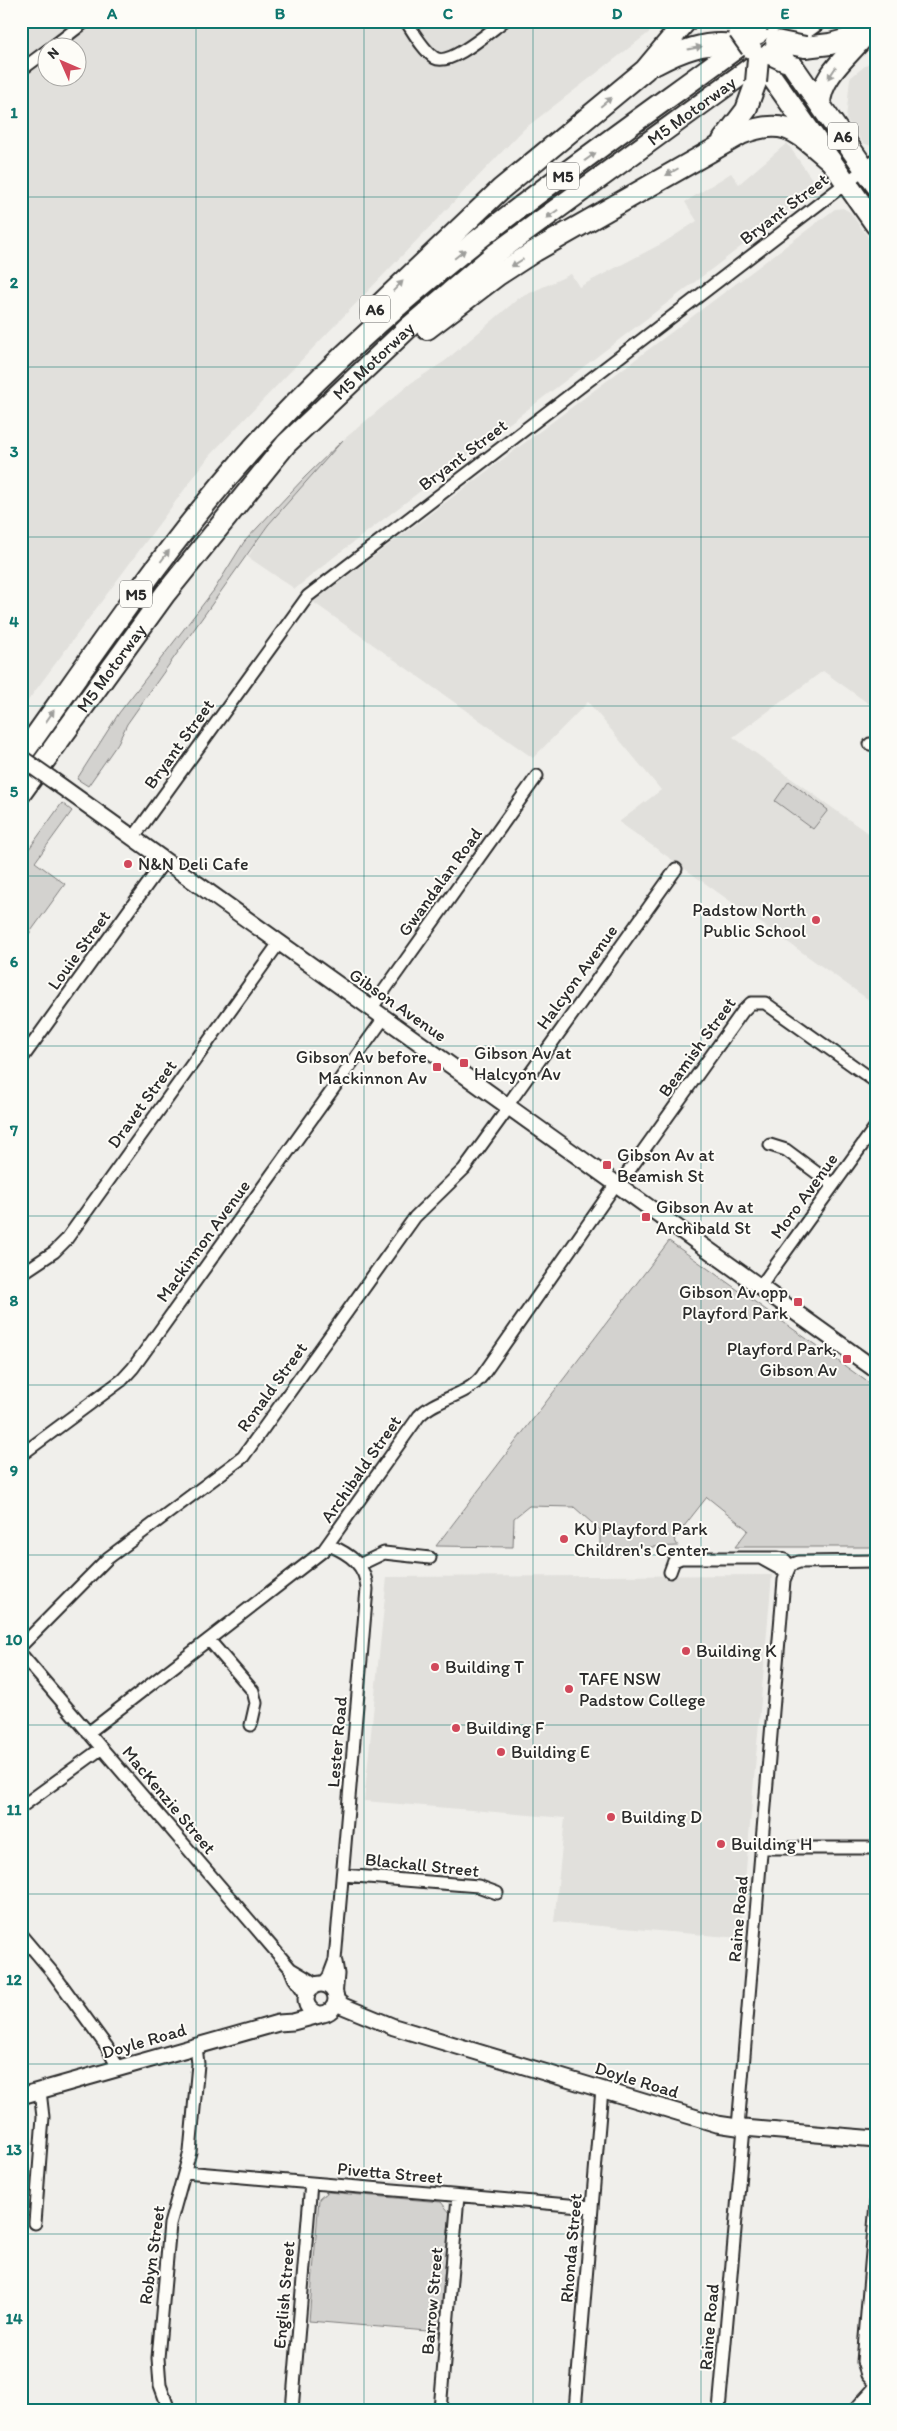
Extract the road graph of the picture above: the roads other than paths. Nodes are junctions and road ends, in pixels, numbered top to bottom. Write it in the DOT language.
graph roads {
  1 [pos="86,21"];
  2 [pos="406,21"];
  3 [pos="504,21"];
  4 [pos="686,21"];
  5 [pos="815,21"];
  6 [pos="871,31"];
  7 [pos="64,38"];
  8 [pos="762,42"];
  9 [pos="38,57"];
  10 [pos="21,70"];
  11 [pos="645,70"];
  12 [pos="820,104"];
  13 [pos="714,148"];
  14 [pos="831,161"];
  15 [pos="863,174"];
  16 [pos="876,208"];
  17 [pos="876,225"];
  18 [pos="261,439"];
  19 [pos="242,498"];
  20 [pos="21,757"];
  21 [pos="537,776"];
  22 [pos="21,793"];
  23 [pos="133,838"];
  24 [pos="164,860"];
  25 [pos="676,869"];
  26 [pos="279,943"];
  27 [pos="371,1009"];
  28 [pos="384,1018"];
  29 [pos="21,1060"];
  30 [pos="876,1082"];
  31 [pos="508,1106"];
  32 [pos="876,1126"];
  33 [pos="770,1145"];
  34 [pos="617,1185"];
  35 [pos="834,1185"];
  36 [pos="21,1274"];
  37 [pos="760,1287"];
  38 [pos="876,1370"];
  39 [pos="21,1455"];
  40 [pos="329,1545"];
  41 [pos="430,1558"];
  42 [pos="876,1561"];
  43 [pos="359,1565"];
  44 [pos="790,1566"];
  45 [pos="670,1572"];
  46 [pos="209,1640"];
  47 [pos="21,1646"];
  48 [pos="21,1654"];
  49 [pos="251,1725"];
  50 [pos="88,1732"];
  51 [pos="102,1748"];
  52 [pos="21,1807"];
  53 [pos="762,1848"];
  54 [pos="876,1848"];
  55 [pos="343,1875"];
  56 [pos="497,1894"];
  57 [pos="21,1935"];
  58 [pos="335,1960"];
  59 [pos="313,1992"];
  60 [pos="331,2006"];
  61 [pos="278,2023"];
  62 [pos="196,2046"];
  63 [pos="118,2068"];
  64 [pos="602,2089"];
  65 [pos="40,2091"];
  66 [pos="21,2096"];
  67 [pos="741,2128"];
  68 [pos="876,2139"];
  69 [pos="186,2172"];
  70 [pos="311,2184"];
  71 [pos="458,2196"];
  72 [pos="876,2203"];
  73 [pos="592,2207"];
  74 [pos="35,2223"];
  75 [pos="864,2355"];
  76 [pos="876,2370"];
  77 [pos="876,2385"];
  78 [pos="876,2389"];
  79 [pos="169,2410"];
  80 [pos="292,2410"];
  81 [pos="440,2410"];
  82 [pos="575,2410"];
  83 [pos="719,2410"];
  84 [pos="857,2410"];
  1 -- 7 [label="street"];
  2 -- 3 [label="street"];
  4 -- 11 [label="highway, A6"];
  5 -- 19 [label="highway, M5 Motorway / M5, one-way"];
  6 -- 8 [label="highway, A6, bridge"];
  6 -- 12 [label="highway, A6, one-way"];
  11 -- 8 [label="highway, A6, one-way"];
  8 -- 12 [label="highway, A6"];
  8 -- 13 [label="highway"];
  8 -- 14 [label="highway, A6"];
  8 -- 15 [label="highway"];
  18 -- 8 [label="highway, M5 Motorway / M5, one-way"];
  9 -- 10 [label="street"];
  18 -- 11 [label="highway, A6, one-way"];
  12 -- 15 [label="highway, A6"];
  13 -- 14 [label="highway, M5"];
  13 -- 19 [label="highway, M5, one-way"];
  14 -- 15 [label="highway, A6"];
  15 -- 16 [label="highway"];
  15 -- 17 [label="highway, A6"];
  15 -- 23 [label="street, Bryant Street"];
  20 -- 18 [label="highway, M5 Motorway / M5, one-way"];
  19 -- 22 [label="highway, M5 Motorway / M5"];
  20 -- 23 [label="main road, Gibson Avenue, bridge"];
  21 -- 27 [label="street, Gwandalan Road"];
  23 -- 24 [label="main road, Gibson Avenue"];
  24 -- 26 [label="main road, Gibson Avenue"];
  24 -- 29 [label="street, Louie Street"];
  25 -- 31 [label="street, Halcyon Avenue"];
  26 -- 27 [label="main road, Gibson Avenue"];
  26 -- 36 [label="street, Dravet Street"];
  27 -- 28 [label="main road, Gibson Avenue"];
  28 -- 31 [label="main road, Gibson Avenue"];
  28 -- 39 [label="street, Mackinnon Avenue"];
  30 -- 34 [label="street, Beamish Street"];
  31 -- 34 [label="main road, Gibson Avenue"];
  31 -- 47 [label="street, Ronald Street"];
  32 -- 35 [label="street, Moro Avenue"];
  33 -- 35 [label="street"];
  34 -- 37 [label="main road, Gibson Avenue"];
  34 -- 40 [label="street, Archibald Street"];
  35 -- 37 [label="street, Moro Avenue"];
  37 -- 38 [label="main road, Gibson Avenue"];
  40 -- 43 [label="street"];
  40 -- 46 [label="street, Archibald Street"];
  41 -- 43 [label="street"];
  42 -- 44 [label="street"];
  43 -- 55 [label="street, Lester Road"];
  44 -- 45 [label="street"];
  44 -- 53 [label="street, Raine Road"];
  46 -- 49 [label="street"];
  46 -- 50 [label="street, Archibald Street"];
  48 -- 50 [label="street, MacKenzie Street"];
  50 -- 51 [label="street, MacKenzie Street"];
  51 -- 52 [label="street"];
  51 -- 59 [label="street, MacKenzie Street"];
  53 -- 54 [label="street"];
  53 -- 67 [label="street, Raine Road"];
  55 -- 56 [label="street, Blackall Street"];
  55 -- 58 [label="street, Lester Road"];
  57 -- 63 [label="street"];
  58 -- 59 [label="street, Lester Road"];
  58 -- 60 [label="street, Lester Road"];
  59 -- 60 [label="main road"];
  59 -- 60 [label="main road"];
  59 -- 61 [label="main road, Doyle Road"];
  60 -- 61 [label="main road, Doyle Road"];
  60 -- 64 [label="main road, Doyle Road"];
  61 -- 62 [label="main road, Doyle Road"];
  62 -- 63 [label="main road, Doyle Road"];
  62 -- 69 [label="street, Robyn Street"];
  63 -- 65 [label="main road, Doyle Road"];
  64 -- 67 [label="main road, Doyle Road"];
  64 -- 73 [label="street, Rhonda Street"];
  65 -- 66 [label="main road, Doyle Road"];
  65 -- 74 [label="street"];
  67 -- 68 [label="main road, Doyle Road"];
  67 -- 83 [label="street, Raine Road"];
  69 -- 70 [label="street, Pivetta Street"];
  69 -- 79 [label="street, Robyn Street"];
  70 -- 71 [label="street, Pivetta Street"];
  70 -- 80 [label="street, English Street"];
  71 -- 73 [label="street, Pivetta Street"];
  71 -- 81 [label="street, Barrow Street"];
  72 -- 75 [label="street"];
  73 -- 82 [label="street, Rhonda Street"];
  75 -- 76 [label="street"];
  75 -- 77 [label="street"];
  78 -- 84 [label="main road"];
}
